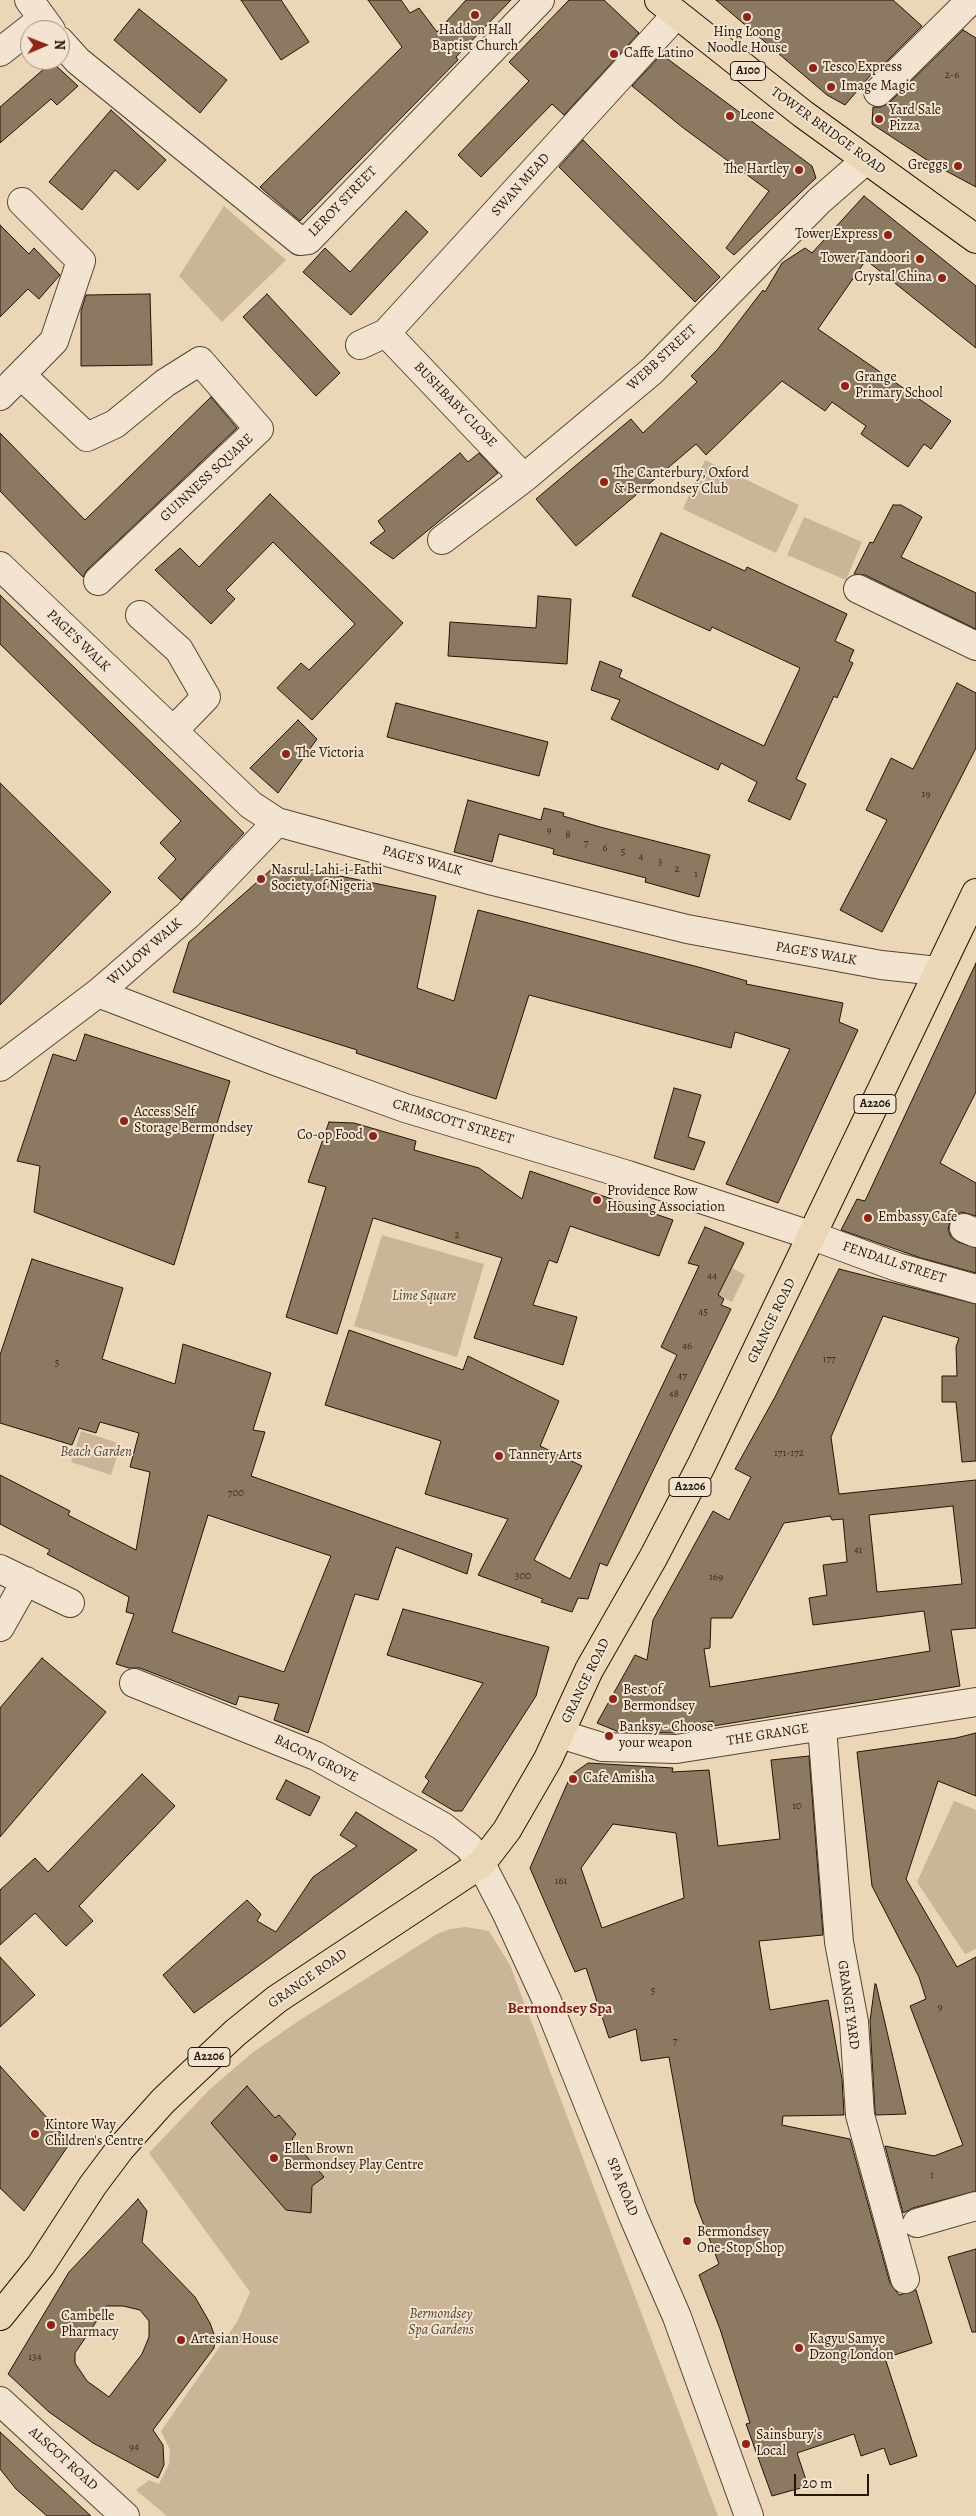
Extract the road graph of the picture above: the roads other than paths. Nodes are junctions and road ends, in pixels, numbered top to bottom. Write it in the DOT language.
graph roads {
  1 [pos="540,0"];
  2 [pos="970,0"];
  3 [pos="667,8"];
  4 [pos="41,16"];
  5 [pos="0,52"];
  6 [pos="70,53"];
  7 [pos="878,92"];
  8 [pos="866,160"];
  9 [pos="22,202"];
  10 [pos="976,239"];
  11 [pos="386,333"];
  12 [pos="360,345"];
  13 [pos="22,375"];
  14 [pos="0,396"];
  15 [pos="524,478"];
  16 [pos="442,540"];
  17 [pos="0,566"];
  18 [pos="98,581"];
  19 [pos="858,589"];
  20 [pos="140,615"];
  21 [pos="976,646"];
  22 [pos="174,731"];
  23 [pos="277,822"];
  24 [pos="976,892"];
  25 [pos="938,972"];
  26 [pos="98,993"];
  27 [pos="0,1066"];
  28 [pos="813,1236"];
  29 [pos="976,1289"];
  30 [pos="0,1569"];
  31 [pos="26,1581"];
  32 [pos="70,1603"];
  33 [pos="0,1627"];
  34 [pos="134,1683"];
  35 [pos="976,1702"];
  36 [pos="822,1727"];
  37 [pos="560,1734"];
  38 [pos="481,1864"];
  39 [pos="976,2206"];
  40 [pos="917,2223"];
  41 [pos="905,2279"];
  42 [pos="0,2316"];
  43 [pos="0,2401"];
  44 [pos="126,2516"];
  45 [pos="748,2516"];
  1 -- 6 [label="street, LEROY STREET"];
  2 -- 7 [label="street"];
  3 -- 8 [label="main road, TOWER BRIDGE ROAD / A100"];
  3 -- 11 [label="street, SWAN MEAD"];
  4 -- 5 [label="street"];
  8 -- 10 [label="main road, TOWER BRIDGE ROAD / A100"];
  8 -- 15 [label="street, WEBB STREET"];
  9 -- 13 [label="street"];
  11 -- 12 [label="street, SWAN MEAD"];
  11 -- 15 [label="street, BUSHBABY CLOSE"];
  13 -- 14 [label="street"];
  13 -- 18 [label="street, GUINNESS SQUARE"];
  15 -- 16 [label="street, WEBB STREET"];
  17 -- 22 [label="street, PAGE'S WALK"];
  19 -- 21 [label="street"];
  20 -- 22 [label="street"];
  22 -- 23 [label="street, PAGE'S WALK"];
  23 -- 25 [label="street, PAGE'S WALK"];
  23 -- 26 [label="street, WILLOW WALK"];
  24 -- 25 [label="main road, GRANGE ROAD / A2206"];
  25 -- 28 [label="main road, GRANGE ROAD / A2206"];
  26 -- 27 [label="street, WILLOW WALK"];
  26 -- 28 [label="street, CRIMSCOTT STREET"];
  28 -- 29 [label="street, FENDALL STREET"];
  28 -- 37 [label="main road, GRANGE ROAD / A2206"];
  30 -- 31 [label="street"];
  31 -- 32 [label="street"];
  31 -- 33 [label="street"];
  34 -- 38 [label="street, BACON GROVE"];
  35 -- 36 [label="street, THE GRANGE"];
  36 -- 37 [label="street, THE GRANGE"];
  36 -- 41 [label="street, GRANGE YARD"];
  37 -- 38 [label="main road, GRANGE ROAD / A2206"];
  38 -- 42 [label="main road, GRANGE ROAD / A2206"];
  38 -- 45 [label="street, SPA ROAD"];
  39 -- 40 [label="street"];
  43 -- 44 [label="street, ALSCOT ROAD"];
}
